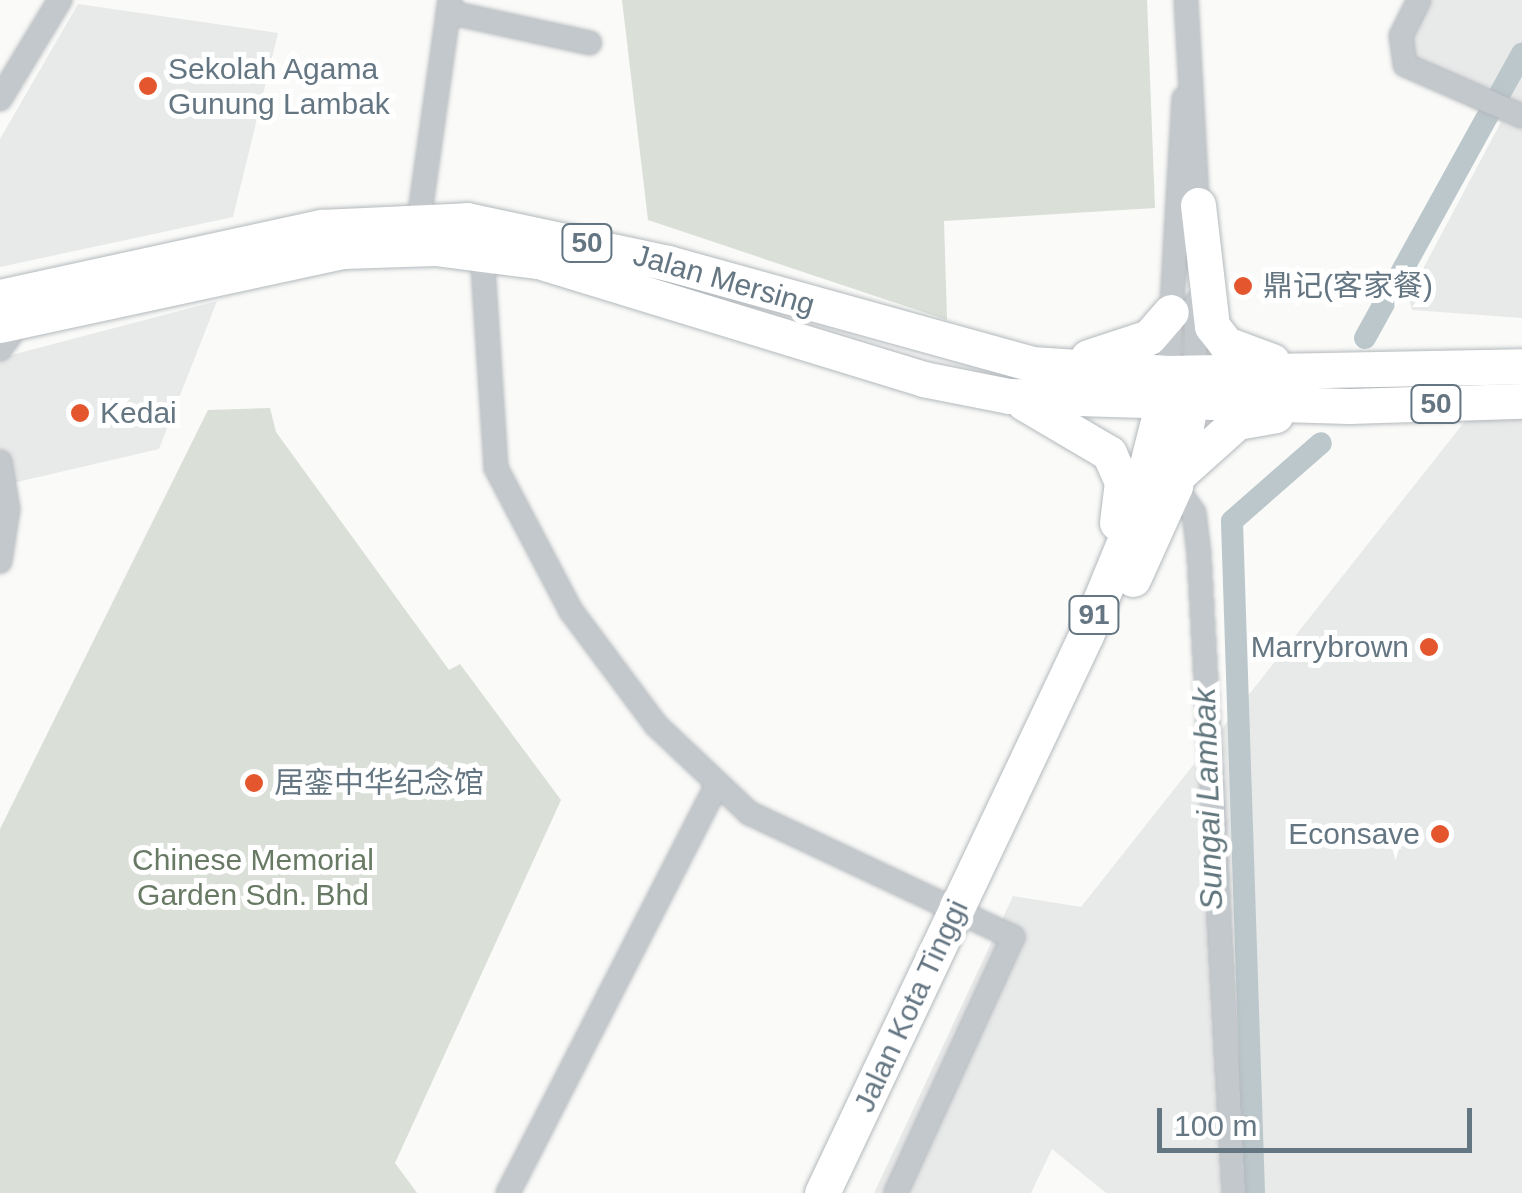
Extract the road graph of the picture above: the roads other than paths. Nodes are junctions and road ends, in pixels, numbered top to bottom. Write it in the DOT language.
graph roads {
  1 [pos="60,0"];
  2 [pos="1186,0"];
  3 [pos="1418,0"];
  4 [pos="449,6"];
  5 [pos="590,43"];
  6 [pos="1188,75"];
  7 [pos="0,98"];
  8 [pos="1522,116"];
  9 [pos="1198,205"];
  10 [pos="419,220"];
  11 [pos="482,251"];
  12 [pos="1171,312"];
  13 [pos="8,314"];
  14 [pos="0,349"];
  15 [pos="987,353"];
  16 [pos="1289,365"];
  17 [pos="1522,366"];
  18 [pos="1180,387"];
  19 [pos="1009,396"];
  20 [pos="1522,401"];
  21 [pos="1329,405"];
  22 [pos="0,462"];
  23 [pos="1177,480"];
  24 [pos="0,561"];
  25 [pos="1086,635"];
  26 [pos="716,786"];
  27 [pos="999,819"];
  28 [pos="955,914"];
  29 [pos="508,1193"];
  30 [pos="822,1193"];
  31 [pos="896,1193"];
  32 [pos="1234,1193"];
  1 -- 7 [label="street"];
  2 -- 6 [label="street"];
  3 -- 8 [label="street"];
  4 -- 5 [label="street"];
  4 -- 10 [label="street"];
  6 -- 9 [label="street"];
  6 -- 12 [label="street"];
  9 -- 16 [label="highway"];
  9 -- 18 [label="street"];
  10 -- 13 [label="highway, Jalan Mersing / 50"];
  10 -- 15 [label="highway, Jalan Mersing / 50"];
  11 -- 13 [label="highway, Jalan Mersing / 50"];
  11 -- 19 [label="highway, Jalan Mersing / 50"];
  11 -- 26 [label="street"];
  12 -- 15 [label="highway"];
  12 -- 18 [label="street"];
  13 -- 14 [label="street"];
  15 -- 18 [label="highway, Jalan Mersing / 50"];
  16 -- 17 [label="highway, Jalan Mersing / 50"];
  16 -- 18 [label="highway, Jalan Mersing / 50"];
  18 -- 19 [label="highway, Jalan Mersing / 50"];
  18 -- 21 [label="highway, Jalan Mersing / 50"];
  18 -- 23 [label="highway, Jalan Kota Tinggi / 91"];
  18 -- 25 [label="highway, Jalan Kota Tinggi / 91"];
  19 -- 25 [label="highway"];
  20 -- 21 [label="highway, Jalan Mersing / 50"];
  21 -- 23 [label="highway"];
  22 -- 24 [label="street"];
  23 -- 27 [label="highway, Jalan Kota Tinggi / 91"];
  23 -- 32 [label="street"];
  25 -- 27 [label="highway, Jalan Kota Tinggi / 91"];
  26 -- 28 [label="street"];
  26 -- 29 [label="street"];
  27 -- 28 [label="highway, Jalan Kota Tinggi / 91"];
  28 -- 30 [label="highway, Jalan Kota Tinggi / 91"];
  28 -- 31 [label="street"];
}
